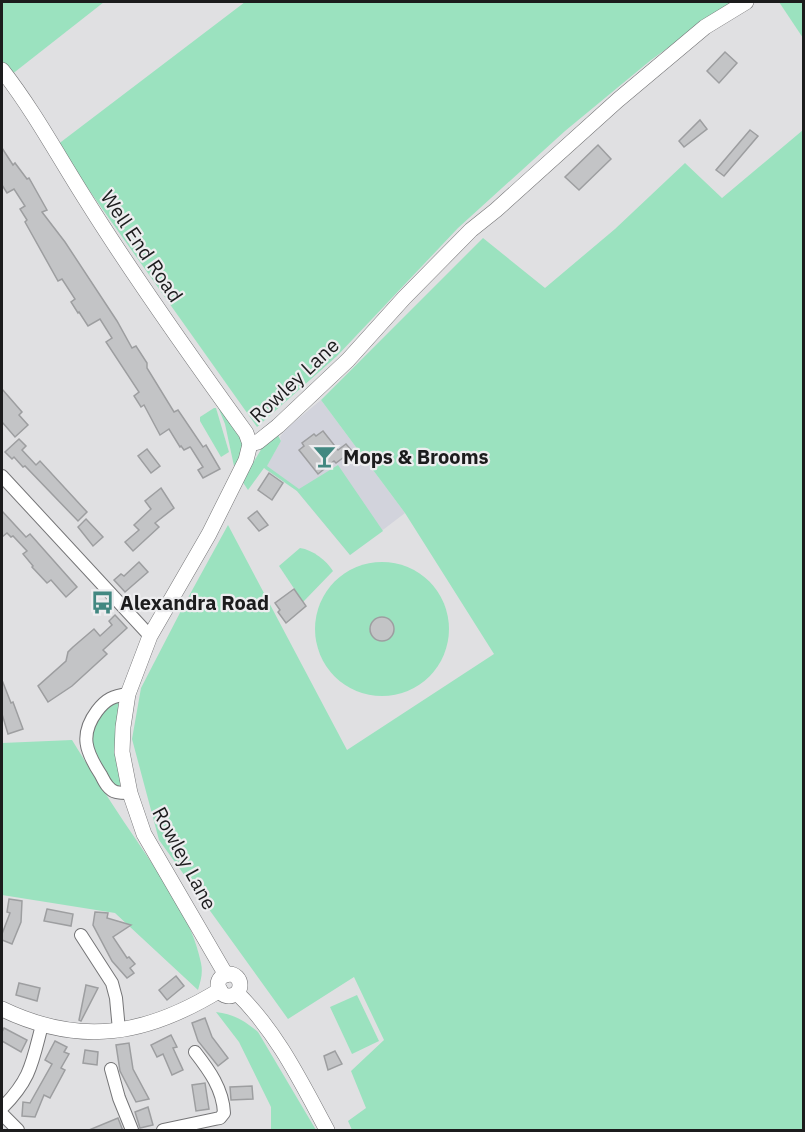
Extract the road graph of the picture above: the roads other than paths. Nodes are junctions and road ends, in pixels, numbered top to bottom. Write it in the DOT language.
graph roads {
  1 [pos="746,2"];
  2 [pos="2,70"];
  3 [pos="250,444"];
  4 [pos="2,476"];
  5 [pos="150,636"];
  6 [pos="128,694"];
  7 [pos="130,793"];
  8 [pos="81,935"];
  9 [pos="226,975"];
  10 [pos="220,990"];
  11 [pos="237,993"];
  12 [pos="2,1010"];
  13 [pos="42,1025"];
  14 [pos="119,1030"];
  15 [pos="195,1052"];
  16 [pos="111,1069"];
  17 [pos="2,1107"];
  18 [pos="2,1114"];
  19 [pos="18,1131"];
  20 [pos="132,1131"];
  21 [pos="163,1131"];
  22 [pos="327,1131"];
  1 -- 3 [label="street, Rowley Lane"];
  2 -- 3 [label="street, Well End Road"];
  3 -- 5 [label="street, Rowley Lane"];
  4 -- 5 [label="street"];
  5 -- 6 [label="street, Rowley Lane"];
  6 -- 7 [label="street, Rowley Lane"];
  6 -- 7 [label="street"];
  7 -- 9 [label="street, Rowley Lane"];
  8 -- 14 [label="street"];
  9 -- 10 [label="street"];
  9 -- 11 [label="street"];
  10 -- 11 [label="street"];
  10 -- 14 [label="street"];
  11 -- 22 [label="street"];
  12 -- 13 [label="street"];
  13 -- 14 [label="street"];
  13 -- 17 [label="street"];
  15 -- 21 [label="street"];
  16 -- 20 [label="street"];
  18 -- 19 [label="street"];
}
